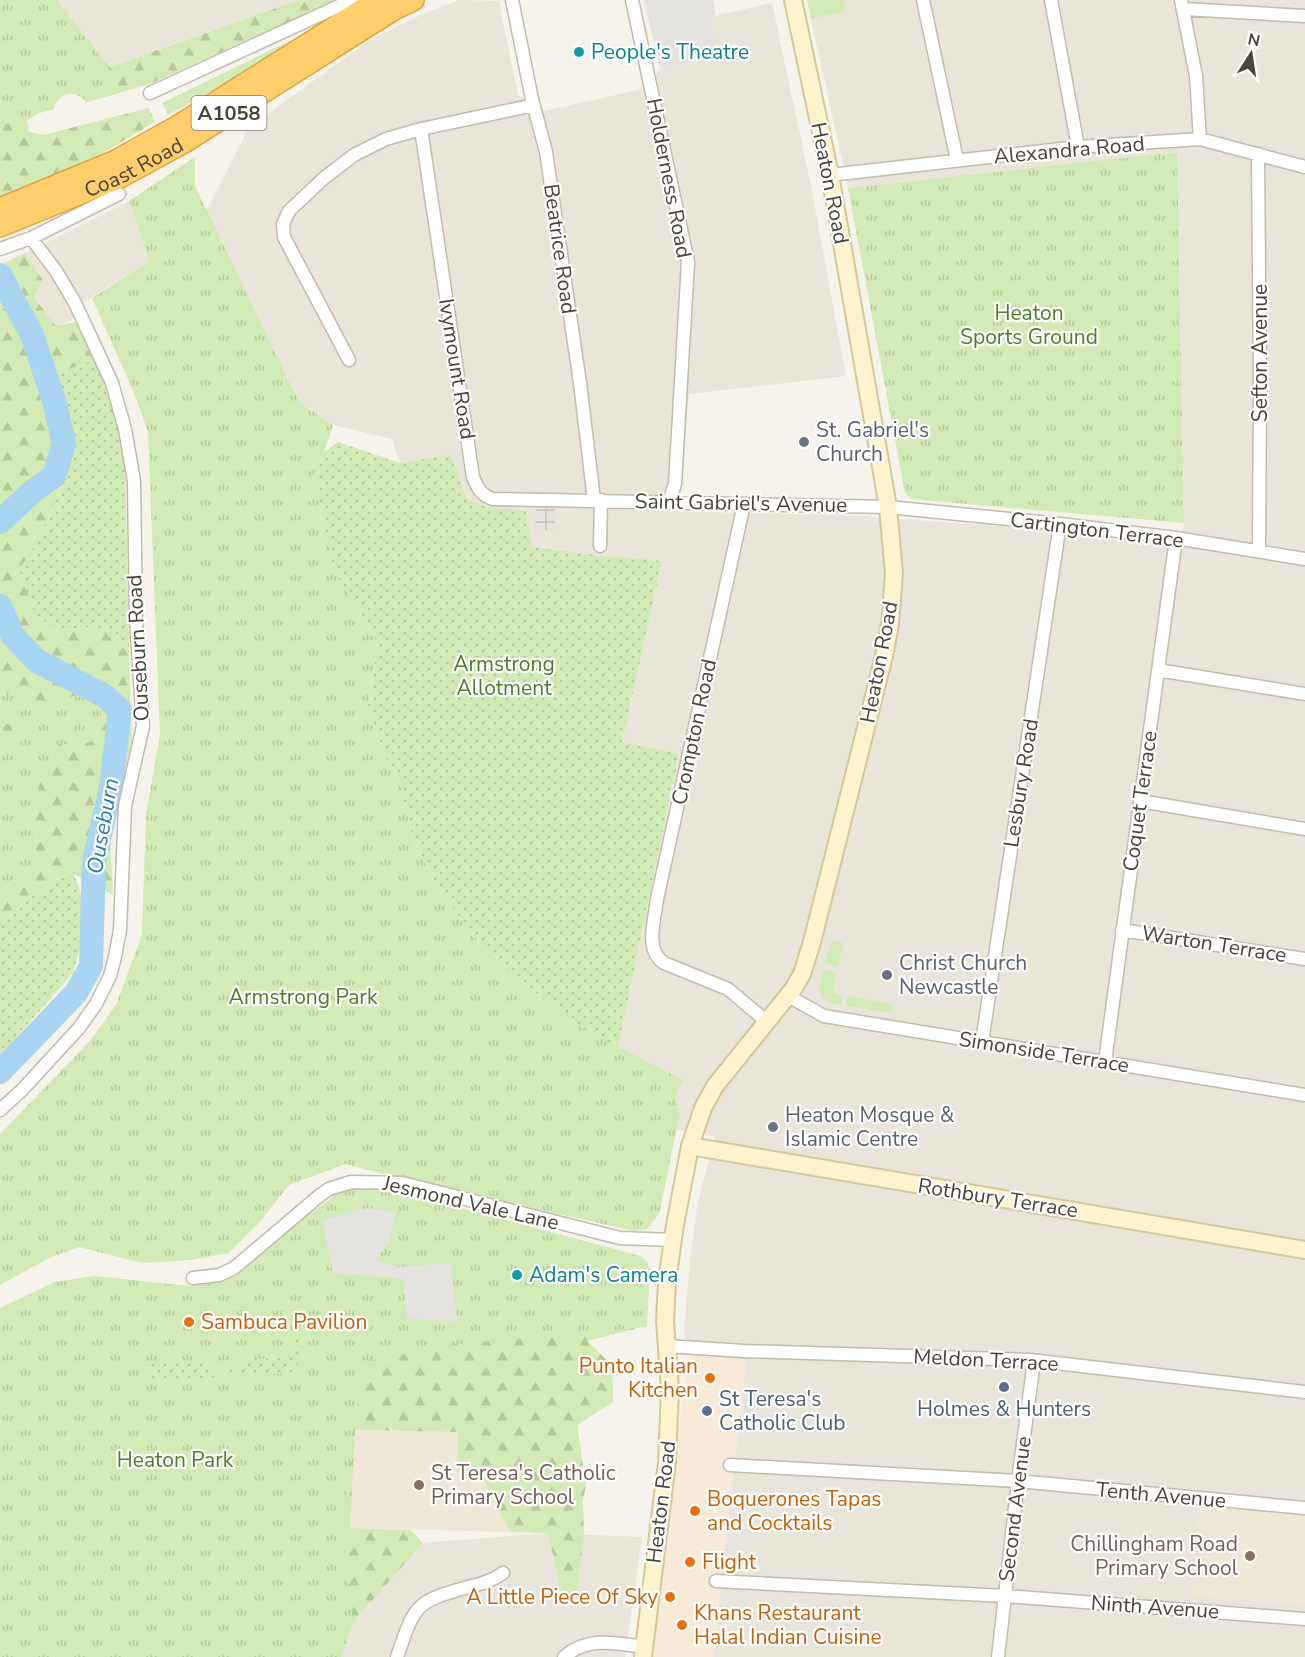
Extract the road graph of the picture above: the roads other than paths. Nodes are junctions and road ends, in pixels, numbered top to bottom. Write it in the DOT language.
graph roads {
  1 [pos="352,0"];
  2 [pos="378,0"];
  3 [pos="412,0"];
  4 [pos="512,0"];
  5 [pos="632,0"];
  6 [pos="793,0"];
  7 [pos="923,0"];
  8 [pos="1051,0"];
  9 [pos="1182,4"];
  10 [pos="1305,16"];
  11 [pos="150,93"];
  12 [pos="534,105"];
  13 [pos="421,129"];
  14 [pos="1200,139"];
  15 [pos="1078,147"];
  16 [pos="1258,154"];
  17 [pos="957,160"];
  18 [pos="1305,167"];
  19 [pos="830,175"];
  20 [pos="119,194"];
  21 [pos="32,205"];
  22 [pos="0,209"];
  23 [pos="0,226"];
  24 [pos="31,238"];
  25 [pos="6,247"];
  26 [pos="349,360"];
  27 [pos="597,500"];
  28 [pos="669,502"];
  29 [pos="744,504"];
  30 [pos="888,507"];
  31 [pos="1060,524"];
  32 [pos="1176,538"];
  33 [pos="600,546"];
  34 [pos="1258,551"];
  35 [pos="1305,560"];
  36 [pos="1158,670"];
  37 [pos="1305,694"];
  38 [pos="1140,801"];
  39 [pos="1305,829"];
  40 [pos="1122,930"];
  41 [pos="1305,959"];
  42 [pos="788,996"];
  43 [pos="766,1021"];
  44 [pos="982,1042"];
  45 [pos="1107,1063"];
  46 [pos="1305,1095"];
  47 [pos="0,1110"];
  48 [pos="690,1146"];
  49 [pos="673,1240"];
  50 [pos="1305,1250"];
  51 [pos="193,1278"];
  52 [pos="666,1346"];
  53 [pos="1034,1361"];
  54 [pos="1305,1392"];
  55 [pos="730,1465"];
  56 [pos="1018,1481"];
  57 [pos="1305,1508"];
  58 [pos="503,1573"];
  59 [pos="716,1581"];
  60 [pos="1005,1596"];
  61 [pos="1305,1619"];
  62 [pos="643,1652"];
  63 [pos="397,1657"];
  64 [pos="564,1657"];
  65 [pos="998,1657"];
  1 -- 11 [label="street"];
  2 -- 21 [label="highway, Coast Road / A1058"];
  3 -- 21 [label="highway, Coast Road / A1058"];
  4 -- 12 [label="street, Beatrice Road"];
  5 -- 28 [label="street, Holderness Road"];
  6 -- 19 [label="street, Heaton Road"];
  7 -- 17 [label="street"];
  8 -- 15 [label="street"];
  9 -- 10 [label="street"];
  9 -- 14 [label="street"];
  12 -- 13 [label="street"];
  12 -- 27 [label="street, Beatrice Road"];
  13 -- 26 [label="street"];
  13 -- 27 [label="street, Ivymount Road"];
  14 -- 15 [label="street, Alexandra Road"];
  14 -- 16 [label="street, Alexandra Road"];
  15 -- 17 [label="street, Alexandra Road"];
  16 -- 18 [label="street, Alexandra Road"];
  16 -- 34 [label="street, Sefton Avenue"];
  17 -- 19 [label="street, Alexandra Road"];
  19 -- 30 [label="street, Heaton Road"];
  20 -- 24 [label="street"];
  21 -- 22 [label="highway, Coast Road / A1058"];
  21 -- 23 [label="highway, Coast Road / A1058"];
  24 -- 25 [label="street"];
  24 -- 47 [label="street, Ouseburn Road"];
  27 -- 28 [label="street, Saint Gabriel's Avenue"];
  27 -- 33 [label="street, Beatrice Road"];
  28 -- 29 [label="street, Saint Gabriel's Avenue"];
  29 -- 30 [label="street, Saint Gabriel's Avenue"];
  29 -- 43 [label="street, Crompton Road"];
  30 -- 31 [label="street, Cartington Terrace"];
  30 -- 42 [label="street, Heaton Road"];
  31 -- 32 [label="street, Cartington Terrace"];
  31 -- 44 [label="street, Lesbury Road"];
  32 -- 34 [label="street, Cartington Terrace"];
  32 -- 36 [label="street, Coquet Terrace"];
  34 -- 35 [label="street, Cartington Terrace"];
  36 -- 37 [label="street"];
  36 -- 38 [label="street, Coquet Terrace"];
  38 -- 39 [label="street"];
  38 -- 40 [label="street, Coquet Terrace"];
  40 -- 41 [label="street, Warton Terrace"];
  40 -- 45 [label="street, Coquet Terrace"];
  42 -- 43 [label="street, Heaton Road"];
  42 -- 44 [label="street, Simonside Terrace"];
  43 -- 48 [label="street, Heaton Road"];
  44 -- 45 [label="street, Simonside Terrace"];
  45 -- 46 [label="street, Simonside Terrace"];
  48 -- 49 [label="street, Heaton Road"];
  48 -- 50 [label="street, Rothbury Terrace"];
  49 -- 51 [label="street, Jesmond Vale Lane"];
  49 -- 52 [label="street, Heaton Road"];
  52 -- 53 [label="street, Meldon Terrace"];
  52 -- 62 [label="street, Heaton Road"];
  53 -- 54 [label="street, Meldon Terrace"];
  53 -- 56 [label="street, Second Avenue"];
  55 -- 56 [label="street, Tenth Avenue"];
  56 -- 57 [label="street, Tenth Avenue"];
  56 -- 60 [label="street, Second Avenue"];
  58 -- 63 [label="street"];
  59 -- 60 [label="street, Ninth Avenue"];
  60 -- 61 [label="street, Ninth Avenue"];
  60 -- 65 [label="street, Second Avenue"];
  62 -- 64 [label="street"];
}
